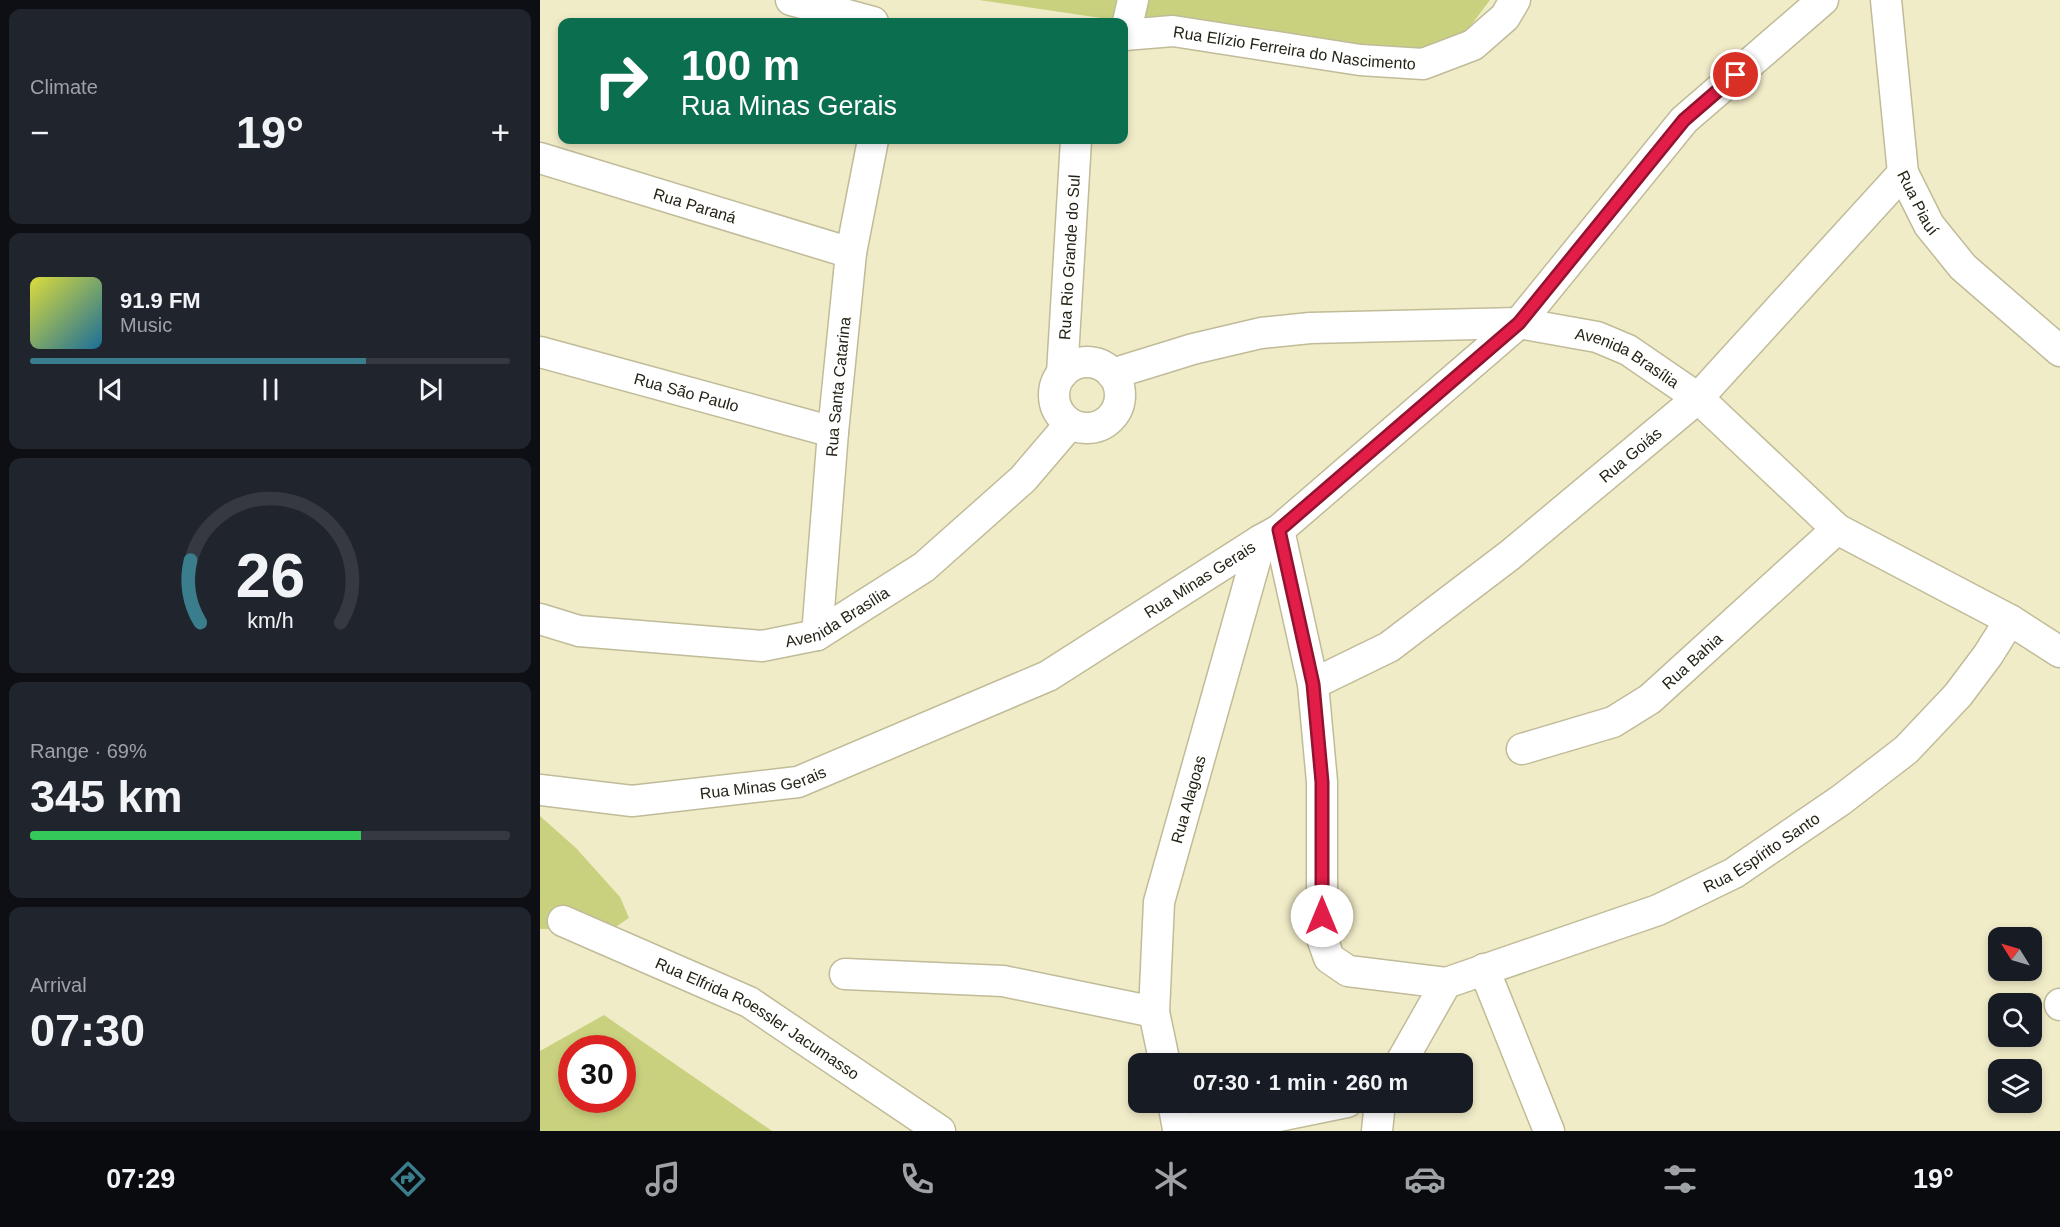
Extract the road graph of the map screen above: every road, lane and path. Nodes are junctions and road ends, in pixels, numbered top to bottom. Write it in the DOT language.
graph roads {
  1 [pos="791,0"];
  2 [pos="1133,0"];
  3 [pos="1515,0"];
  4 [pos="1823,0"];
  5 [pos="1886,0"];
  6 [pos="858,18"];
  7 [pos="1128,19"];
  8 [pos="1128,35"];
  9 [pos="872,144"];
  10 [pos="1076,144"];
  11 [pos="540,158"];
  12 [pos="1903,173"];
  13 [pos="851,253"];
  14 [pos="1519,323"];
  15 [pos="2060,351"];
  16 [pos="540,352"];
  17 [pos="1062,374"];
  18 [pos="1112,374"];
  19 [pos="1698,398"];
  20 [pos="1070,424"];
  21 [pos="833,432"];
  22 [pos="1837,529"];
  23 [pos="1270,535"];
  24 [pos="540,620"];
  25 [pos="2010,620"];
  26 [pos="817,635"];
  27 [pos="2060,652"];
  28 [pos="1313,684"];
  29 [pos="1522,749"];
  30 [pos="540,790"];
  31 [pos="563,921"];
  32 [pos="1484,969"];
  33 [pos="845,974"];
  34 [pos="1446,983"];
  35 [pos="1154,1012"];
  36 [pos="1163,1053"];
  37 [pos="1406,1053"];
  38 [pos="1175,1113"];
  39 [pos="1293,1113"];
  40 [pos="1379,1113"];
  41 [pos="940,1131"];
  42 [pos="1377,1131"];
  43 [pos="1549,1131"];
  1 -- 6 [label="street"];
  2 -- 7 [label="street"];
  3 -- 8 [label="street, Rua Elízio Ferreira do Nascimento"];
  4 -- 14 [label="street, Rua Minas Gerais"];
  5 -- 12 [label="street, Rua Piauí"];
  9 -- 13 [label="street, Rua Santa Catarina"];
  10 -- 17 [label="street, Rua Rio Grande do Sul"];
  11 -- 13 [label="street, Rua Paraná"];
  12 -- 15 [label="street, Rua Piauí"];
  12 -- 19 [label="street, Rua Goiás"];
  13 -- 21 [label="street, Rua Santa Catarina"];
  14 -- 18 [label="street, Avenida Brasília"];
  14 -- 19 [label="street, Avenida Brasília"];
  14 -- 23 [label="street, Rua Minas Gerais"];
  16 -- 21 [label="street, Rua São Paulo"];
  17 -- 18 [label="street"];
  17 -- 20 [label="street"];
  18 -- 20 [label="street"];
  19 -- 22 [label="street, Avenida Brasília"];
  19 -- 28 [label="street, Rua Goiás"];
  20 -- 26 [label="street, Avenida Brasília"];
  21 -- 26 [label="street, Rua Santa Catarina"];
  22 -- 25 [label="street, Avenida Brasília"];
  22 -- 29 [label="street, Rua Bahia"];
  23 -- 28 [label="street, Rua Espírito Santo"];
  23 -- 30 [label="street, Rua Minas Gerais"];
  23 -- 35 [label="street, Rua Alagoas"];
  24 -- 26 [label="street, Avenida Brasília"];
  25 -- 27 [label="street, Avenida Brasília"];
  25 -- 32 [label="street, Rua Espírito Santo"];
  28 -- 34 [label="street, Rua Espírito Santo"];
  31 -- 41 [label="street, Rua Elfrida Roessler Jacumasso"];
  32 -- 34 [label="street, Rua Espírito Santo"];
  32 -- 43 [label="street"];
  33 -- 35 [label="street"];
  34 -- 37 [label="street"];
  35 -- 36 [label="street, Rua Alagoas"];
  38 -- 39 [label="street"];
  40 -- 42 [label="street"];
}
